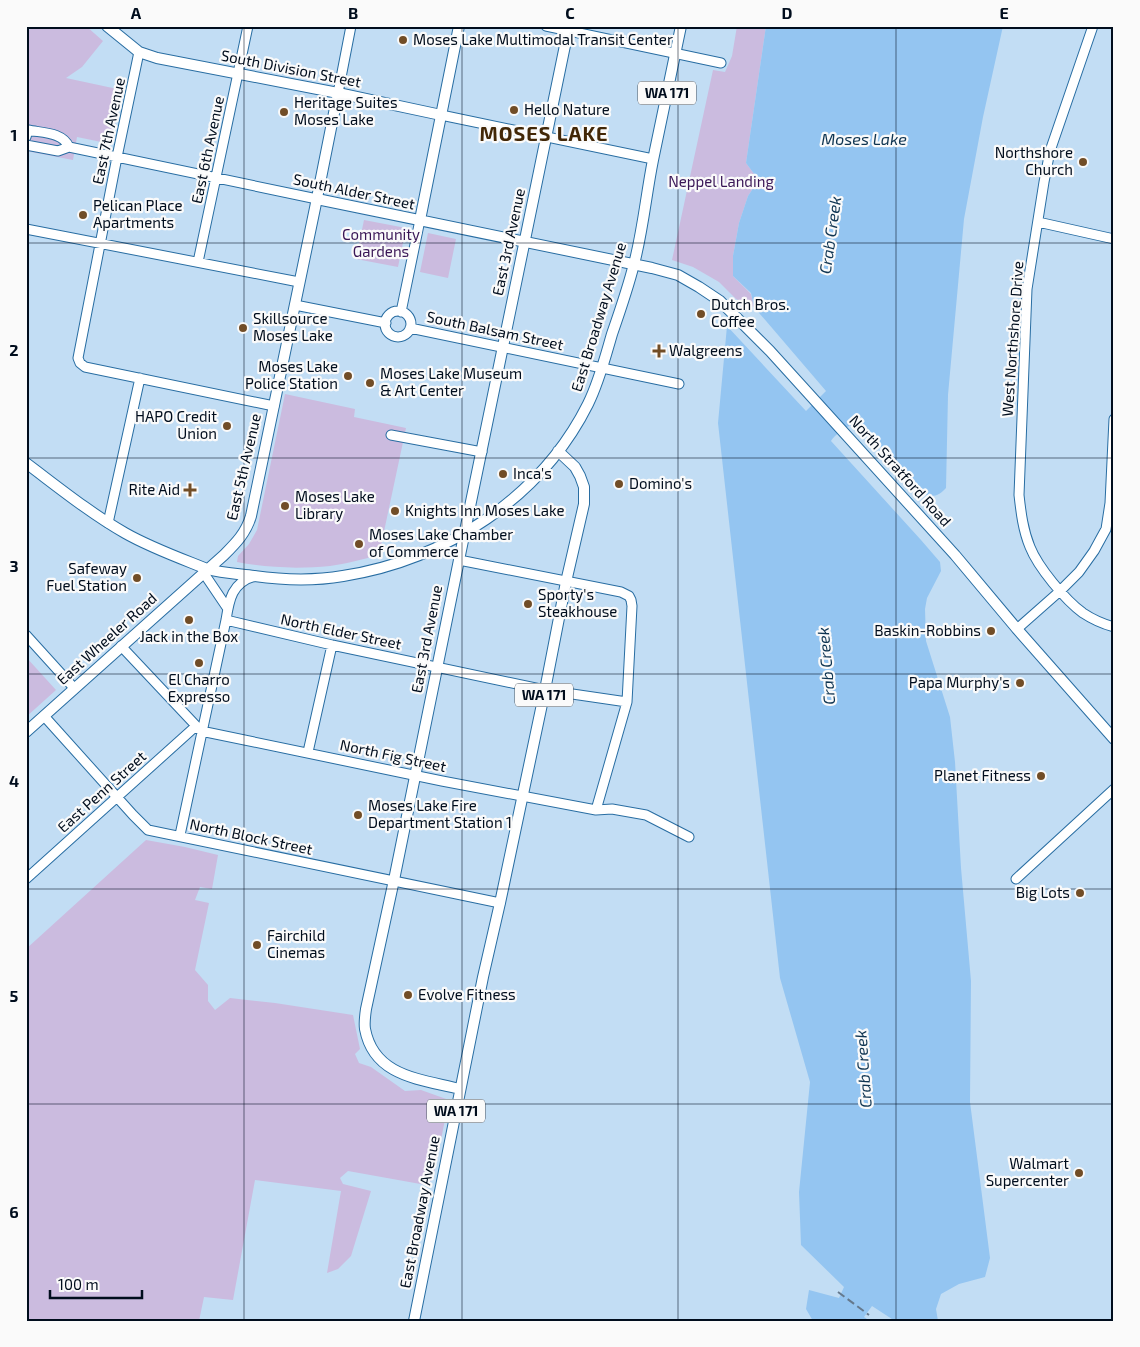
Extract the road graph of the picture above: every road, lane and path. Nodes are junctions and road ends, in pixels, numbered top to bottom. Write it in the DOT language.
graph roads {
  1 [pos="107,26"];
  2 [pos="248,26"];
  3 [pos="351,26"];
  4 [pos="459,26"];
  5 [pos="546,26"];
  6 [pos="681,26"];
  7 [pos="1094,26"];
  8 [pos="569,29"];
  9 [pos="140,52"];
  10 [pos="675,54"];
  11 [pos="721,63"];
  12 [pos="238,73"];
  13 [pos="338,93"];
  14 [pos="440,115"];
  15 [pos="547,136"];
  16 [pos="26,137"];
  17 [pos="26,145"];
  18 [pos="68,147"];
  19 [pos="117,157"];
  20 [pos="653,159"];
  21 [pos="216,178"];
  22 [pos="317,199"];
  23 [pos="420,220"];
  24 [pos="1038,222"];
  25 [pos="26,229"];
  26 [pos="1114,239"];
  27 [pos="525,242"];
  28 [pos="100,243"];
  29 [pos="198,262"];
  30 [pos="634,264"];
  31 [pos="299,282"];
  32 [pos="295,305"];
  33 [pos="401,312"];
  34 [pos="386,323"];
  35 [pos="410,328"];
  36 [pos="503,347"];
  37 [pos="602,367"];
  38 [pos="140,378"];
  39 [pos="680,384"];
  40 [pos="274,406"];
  41 [pos="1114,418"];
  42 [pos="391,435"];
  43 [pos="558,451"];
  44 [pos="482,452"];
  45 [pos="26,463"];
  46 [pos="108,523"];
  47 [pos="1110,530"];
  48 [pos="465,532"];
  49 [pos="459,560"];
  50 [pos="205,571"];
  51 [pos="255,576"];
  52 [pos="566,582"];
  53 [pos="1060,591"];
  54 [pos="228,609"];
  55 [pos="226,620"];
  56 [pos="1114,627"];
  57 [pos="1017,629"];
  58 [pos="26,635"];
  59 [pos="332,645"];
  60 [pos="122,646"];
  61 [pos="438,667"];
  62 [pos="74,688"];
  63 [pos="545,690"];
  64 [pos="627,702"];
  65 [pos="44,716"];
  66 [pos="199,728"];
  67 [pos="26,732"];
  68 [pos="1114,739"];
  69 [pos="308,752"];
  70 [pos="415,775"];
  71 [pos="1114,789"];
  72 [pos="522,796"];
  73 [pos="117,797"];
  74 [pos="596,810"];
  75 [pos="180,836"];
  76 [pos="689,837"];
  77 [pos="26,878"];
  78 [pos="1016,879"];
  79 [pos="394,880"];
  80 [pos="500,903"];
  81 [pos="460,1088"];
  82 [pos="414,1321"];
  1 -- 9 [label="main road, South Division Street"];
  2 -- 12 [label="street, East 6th Avenue"];
  3 -- 13 [label="street"];
  4 -- 14 [label="main road"];
  5 -- 8 [label="street"];
  6 -- 10 [label="main road, WA 171"];
  7 -- 24 [label="street, West Northshore Drive"];
  8 -- 10 [label="street"];
  8 -- 15 [label="main road, East 3rd Avenue"];
  9 -- 12 [label="main road, South Division Street"];
  9 -- 19 [label="street, East 7th Avenue"];
  10 -- 11 [label="street"];
  10 -- 20 [label="main road, WA 171"];
  12 -- 13 [label="main road, South Division Street"];
  12 -- 21 [label="street, East 6th Avenue"];
  13 -- 14 [label="main road, South Division Street"];
  13 -- 22 [label="main road, East 5th Avenue"];
  14 -- 15 [label="street, South Division Street"];
  14 -- 23 [label="main road"];
  15 -- 20 [label="street, South Division Street"];
  15 -- 27 [label="main road, East 3rd Avenue"];
  16 -- 18 [label="street, South Alder Street"];
  17 -- 18 [label="street, South Alder Street"];
  18 -- 19 [label="street, South Alder Street"];
  19 -- 21 [label="street, South Alder Street"];
  19 -- 28 [label="street, East 7th Avenue"];
  20 -- 30 [label="main road, East Broadway Avenue / WA 171"];
  21 -- 22 [label="street, South Alder Street"];
  21 -- 29 [label="street, East 6th Avenue"];
  22 -- 23 [label="main road, South Alder Street"];
  22 -- 31 [label="main road, East 5th Avenue"];
  23 -- 27 [label="main road, South Alder Street"];
  23 -- 33 [label="street"];
  24 -- 26 [label="street"];
  24 -- 53 [label="street, West Northshore Drive"];
  25 -- 28 [label="street"];
  27 -- 30 [label="main road, South Alder Street"];
  27 -- 36 [label="main road, East 3rd Avenue"];
  28 -- 29 [label="street"];
  28 -- 38 [label="street, East 7th Avenue"];
  29 -- 31 [label="street"];
  30 -- 37 [label="main road, East Broadway Avenue / WA 171"];
  30 -- 57 [label="main road, North Stratford Road"];
  31 -- 32 [label="main road, East 5th Avenue"];
  32 -- 34 [label="street, South Balsam Street"];
  32 -- 40 [label="main road, East 5th Avenue"];
  33 -- 34 [label="street"];
  33 -- 35 [label="street, South Balsam Street"];
  34 -- 35 [label="street, South Balsam Street"];
  35 -- 36 [label="street, South Balsam Street"];
  36 -- 37 [label="street, South Balsam Street"];
  36 -- 44 [label="main road, East 3rd Avenue"];
  37 -- 39 [label="street, South Balsam Street"];
  37 -- 43 [label="main road, East Broadway Avenue / WA 171"];
  38 -- 40 [label="street"];
  38 -- 46 [label="street"];
  40 -- 50 [label="main road, East 5th Avenue"];
  41 -- 47 [label="street"];
  42 -- 44 [label="street"];
  43 -- 48 [label="main road"];
  43 -- 52 [label="main road, East Broadway Avenue / WA 171"];
  44 -- 48 [label="main road, East 3rd Avenue"];
  45 -- 46 [label="main road"];
  46 -- 50 [label="main road"];
  47 -- 53 [label="street"];
  48 -- 49 [label="main road, East 3rd Avenue"];
  48 -- 51 [label="main road"];
  49 -- 52 [label="street"];
  49 -- 61 [label="main road, East 3rd Avenue"];
  50 -- 51 [label="main road"];
  50 -- 54 [label="street"];
  50 -- 60 [label="main road, East Wheeler Road"];
  51 -- 54 [label="street"];
  52 -- 63 [label="main road, East Broadway Avenue / WA 171"];
  52 -- 64 [label="street"];
  53 -- 56 [label="street, West Northshore Drive"];
  53 -- 57 [label="street"];
  54 -- 55 [label="street"];
  55 -- 59 [label="street, North Elder Street"];
  55 -- 66 [label="street"];
  57 -- 68 [label="main road, North Stratford Road"];
  58 -- 62 [label="street"];
  59 -- 61 [label="street, North Elder Street"];
  59 -- 69 [label="street"];
  60 -- 62 [label="main road, East Wheeler Road"];
  60 -- 66 [label="street"];
  61 -- 63 [label="street, North Elder Street"];
  61 -- 70 [label="main road, East 3rd Avenue"];
  62 -- 65 [label="main road, East Wheeler Road"];
  63 -- 64 [label="street, North Elder Street"];
  63 -- 72 [label="main road, East Broadway Avenue / WA 171"];
  64 -- 74 [label="street"];
  65 -- 67 [label="main road, East Wheeler Road"];
  65 -- 73 [label="street, North Block Street"];
  66 -- 69 [label="street, North Fig Street"];
  66 -- 73 [label="street, East Penn Street"];
  66 -- 75 [label="street"];
  69 -- 70 [label="street, North Fig Street"];
  70 -- 72 [label="street, North Fig Street"];
  70 -- 79 [label="main road, East 3rd Avenue"];
  71 -- 78 [label="street"];
  72 -- 74 [label="street, North Fig Street"];
  72 -- 80 [label="main road, East Broadway Avenue / WA 171"];
  73 -- 75 [label="street, North Block Street"];
  73 -- 77 [label="street, East Penn Street"];
  74 -- 76 [label="street, North Fig Street"];
  75 -- 79 [label="street, North Block Street"];
  79 -- 80 [label="street, North Block Street"];
  79 -- 81 [label="main road, East 3rd Avenue"];
  80 -- 81 [label="main road, East Broadway Avenue / WA 171"];
  81 -- 82 [label="main road, East Broadway Avenue / WA 171"];
}
